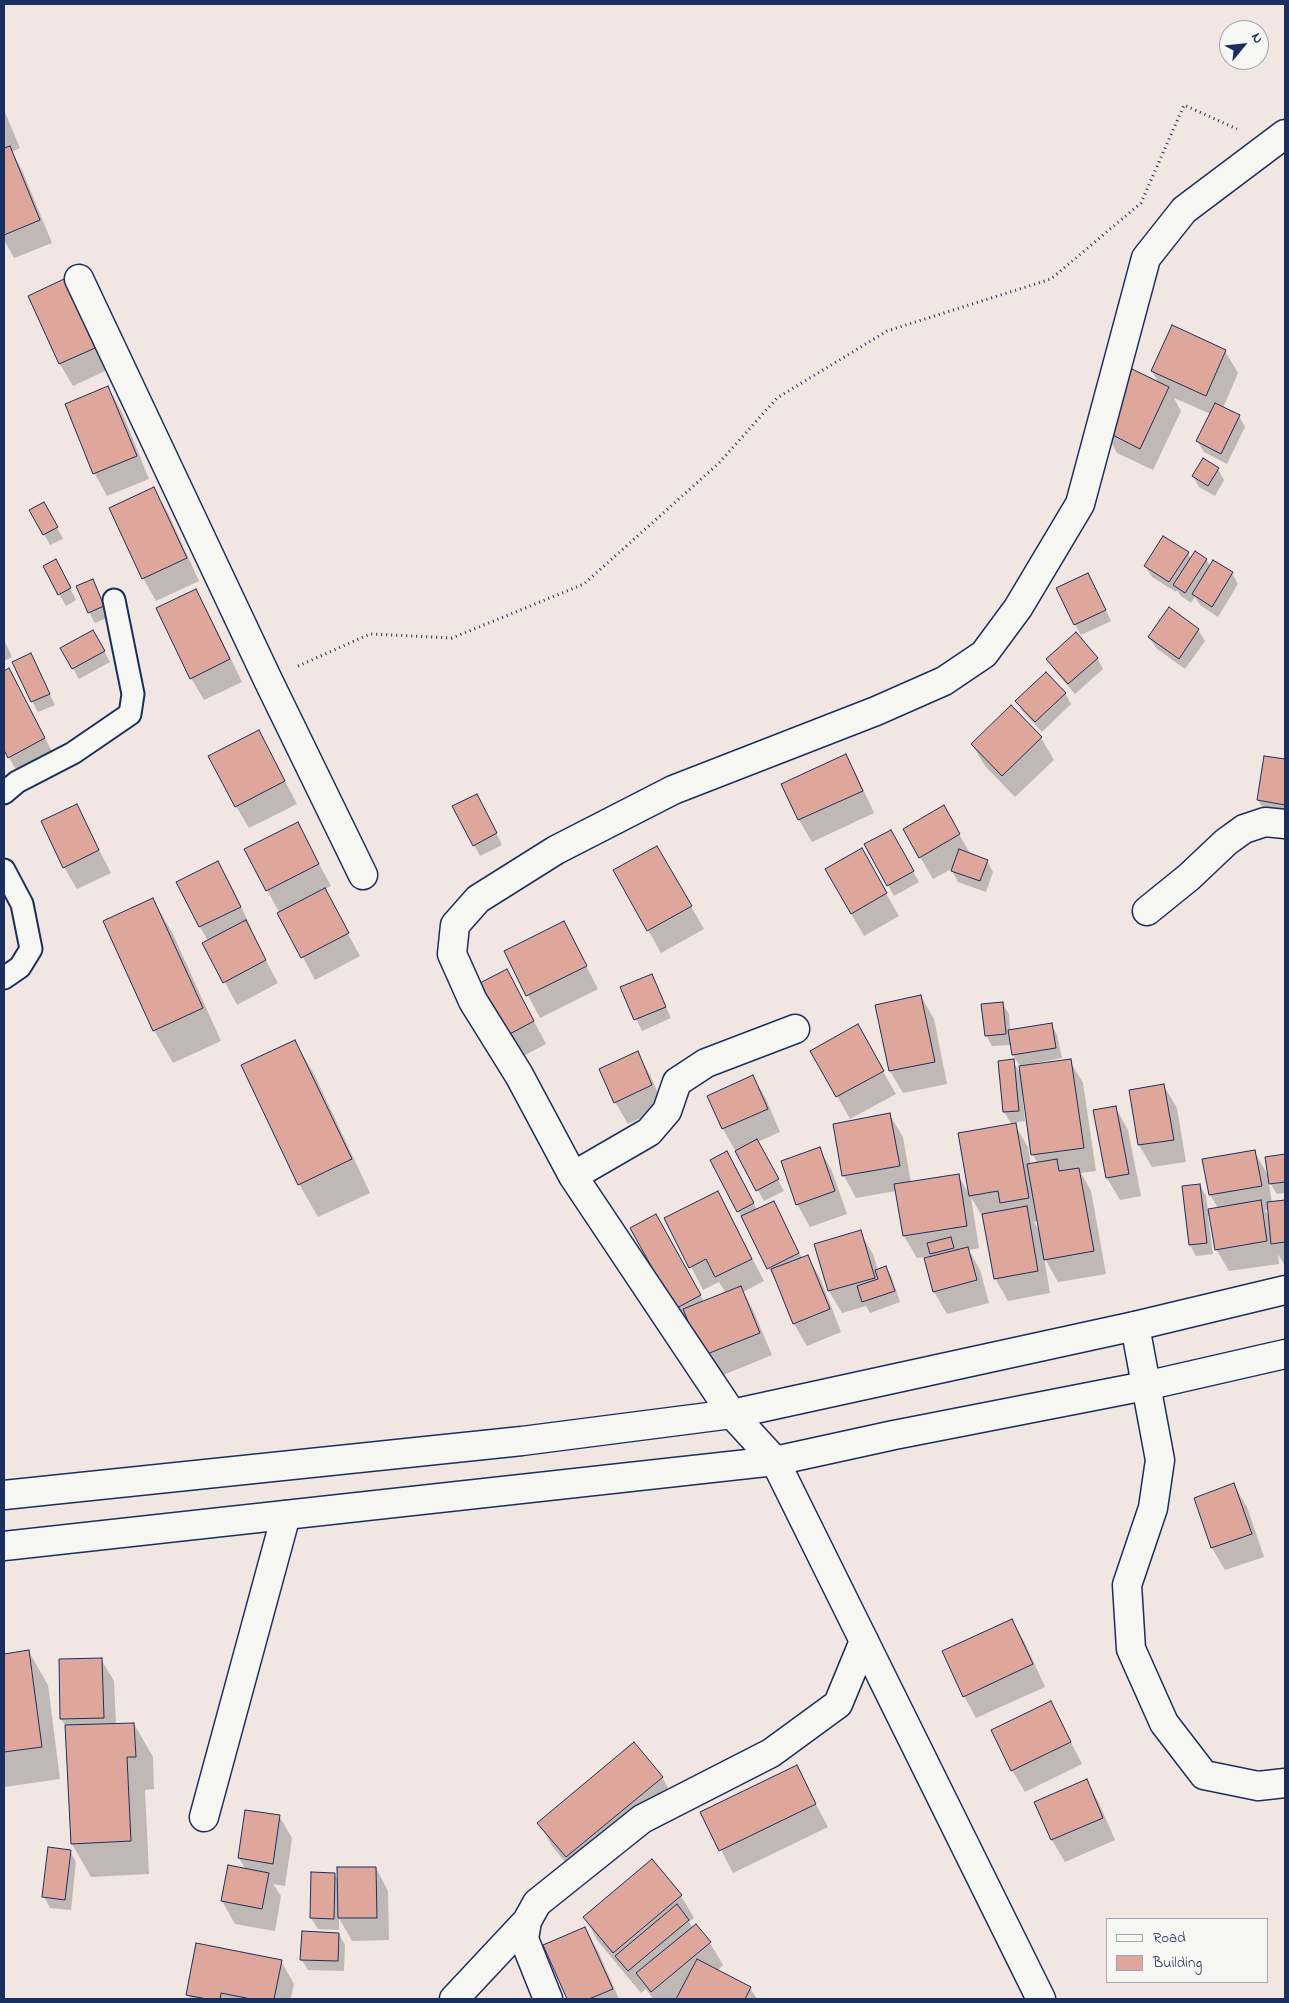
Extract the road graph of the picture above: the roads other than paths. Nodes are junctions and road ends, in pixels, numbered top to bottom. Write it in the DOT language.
graph roads {
  1 [pos="1278,139"];
  2 [pos="79,279"];
  3 [pos="114,600"];
  4 [pos="4,793"];
  5 [pos="1285,824"];
  6 [pos="4,870"];
  7 [pos="363,875"];
  8 [pos="1147,911"];
  9 [pos="4,978"];
  10 [pos="796,1029"];
  11 [pos="573,1176"];
  12 [pos="1285,1290"];
  13 [pos="1135,1326"];
  14 [pos="1285,1354"];
  15 [pos="1145,1386"];
  16 [pos="732,1414"];
  17 [pos="775,1461"];
  18 [pos="4,1495"];
  19 [pos="286,1515"];
  20 [pos="4,1546"];
  21 [pos="864,1641"];
  22 [pos="1285,1783"];
  23 [pos="204,1817"];
  24 [pos="527,1921"];
  25 [pos="454,1999"];
  26 [pos="548,1999"];
  27 [pos="1041,1999"];
  1 -- 11 [label="street"];
  2 -- 7 [label="street"];
  3 -- 4 [label="lane"];
  5 -- 8 [label="street"];
  6 -- 9 [label="lane"];
  10 -- 11 [label="street"];
  11 -- 16 [label="street"];
  12 -- 13 [label="street"];
  13 -- 15 [label="street"];
  13 -- 16 [label="street"];
  14 -- 15 [label="street"];
  15 -- 17 [label="street"];
  15 -- 22 [label="street"];
  16 -- 17 [label="street"];
  16 -- 18 [label="street"];
  17 -- 19 [label="street"];
  17 -- 21 [label="street"];
  19 -- 20 [label="street"];
  19 -- 23 [label="street"];
  21 -- 24 [label="street"];
  21 -- 27 [label="street"];
  24 -- 25 [label="street"];
  24 -- 26 [label="street"];
}
